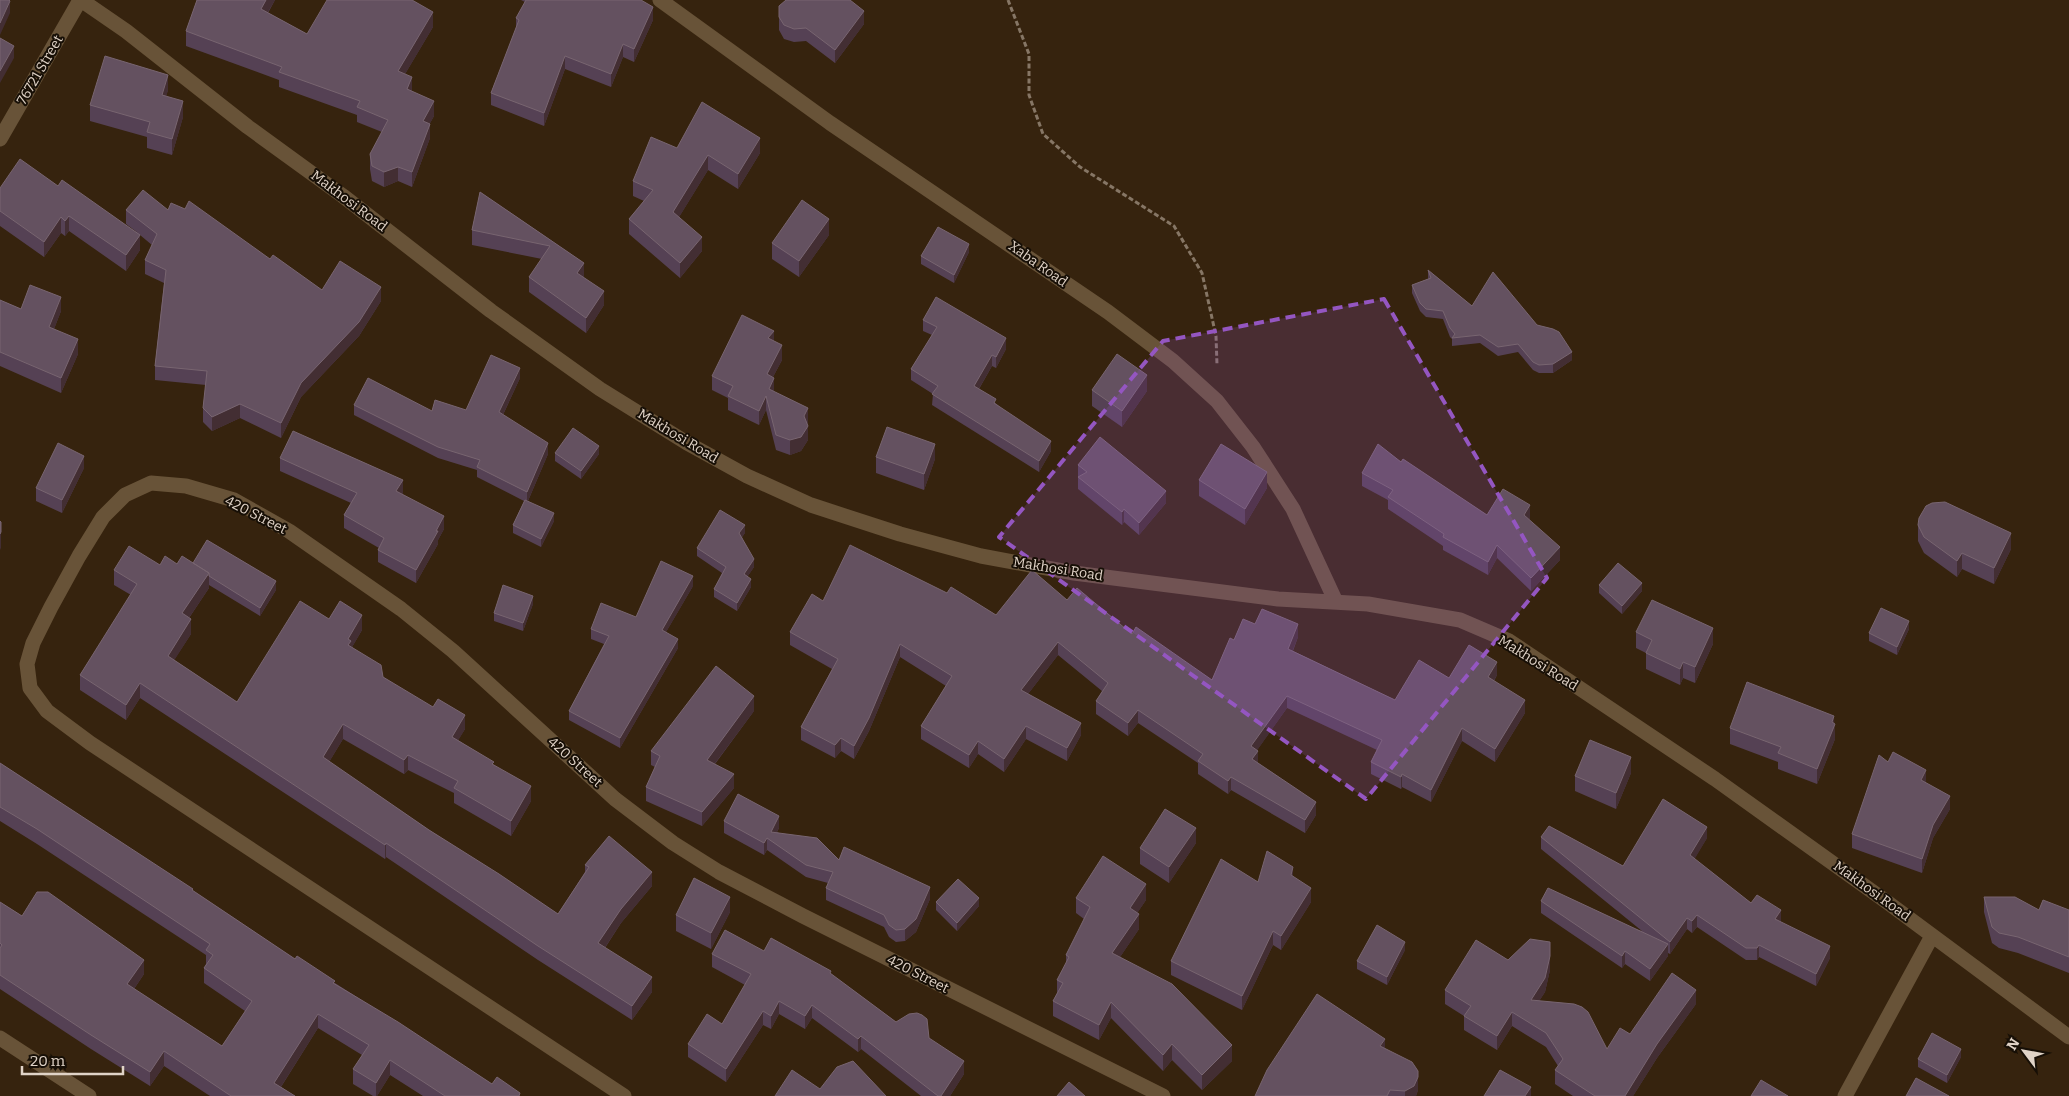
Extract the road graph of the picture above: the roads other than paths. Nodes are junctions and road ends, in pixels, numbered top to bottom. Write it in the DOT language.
graph roads {
  1 [pos="80,0"];
  2 [pos="660,0"];
  3 [pos="0,139"];
  4 [pos="1336,602"];
  5 [pos="1932,936"];
  6 [pos="2069,1037"];
  7 [pos="0,1038"];
  8 [pos="88,1096"];
  9 [pos="624,1096"];
  10 [pos="1163,1096"];
  11 [pos="1845,1096"];
  1 -- 3 [label="street, 76721 Street"];
  1 -- 4 [label="street, Makhosi Road"];
  2 -- 4 [label="street, Xaba Road"];
  4 -- 5 [label="street, Makhosi Road"];
  5 -- 6 [label="street, Makhosi Road"];
  5 -- 11 [label="street"];
  7 -- 8 [label="street"];
  9 -- 10 [label="street, 420 Street"];
}
